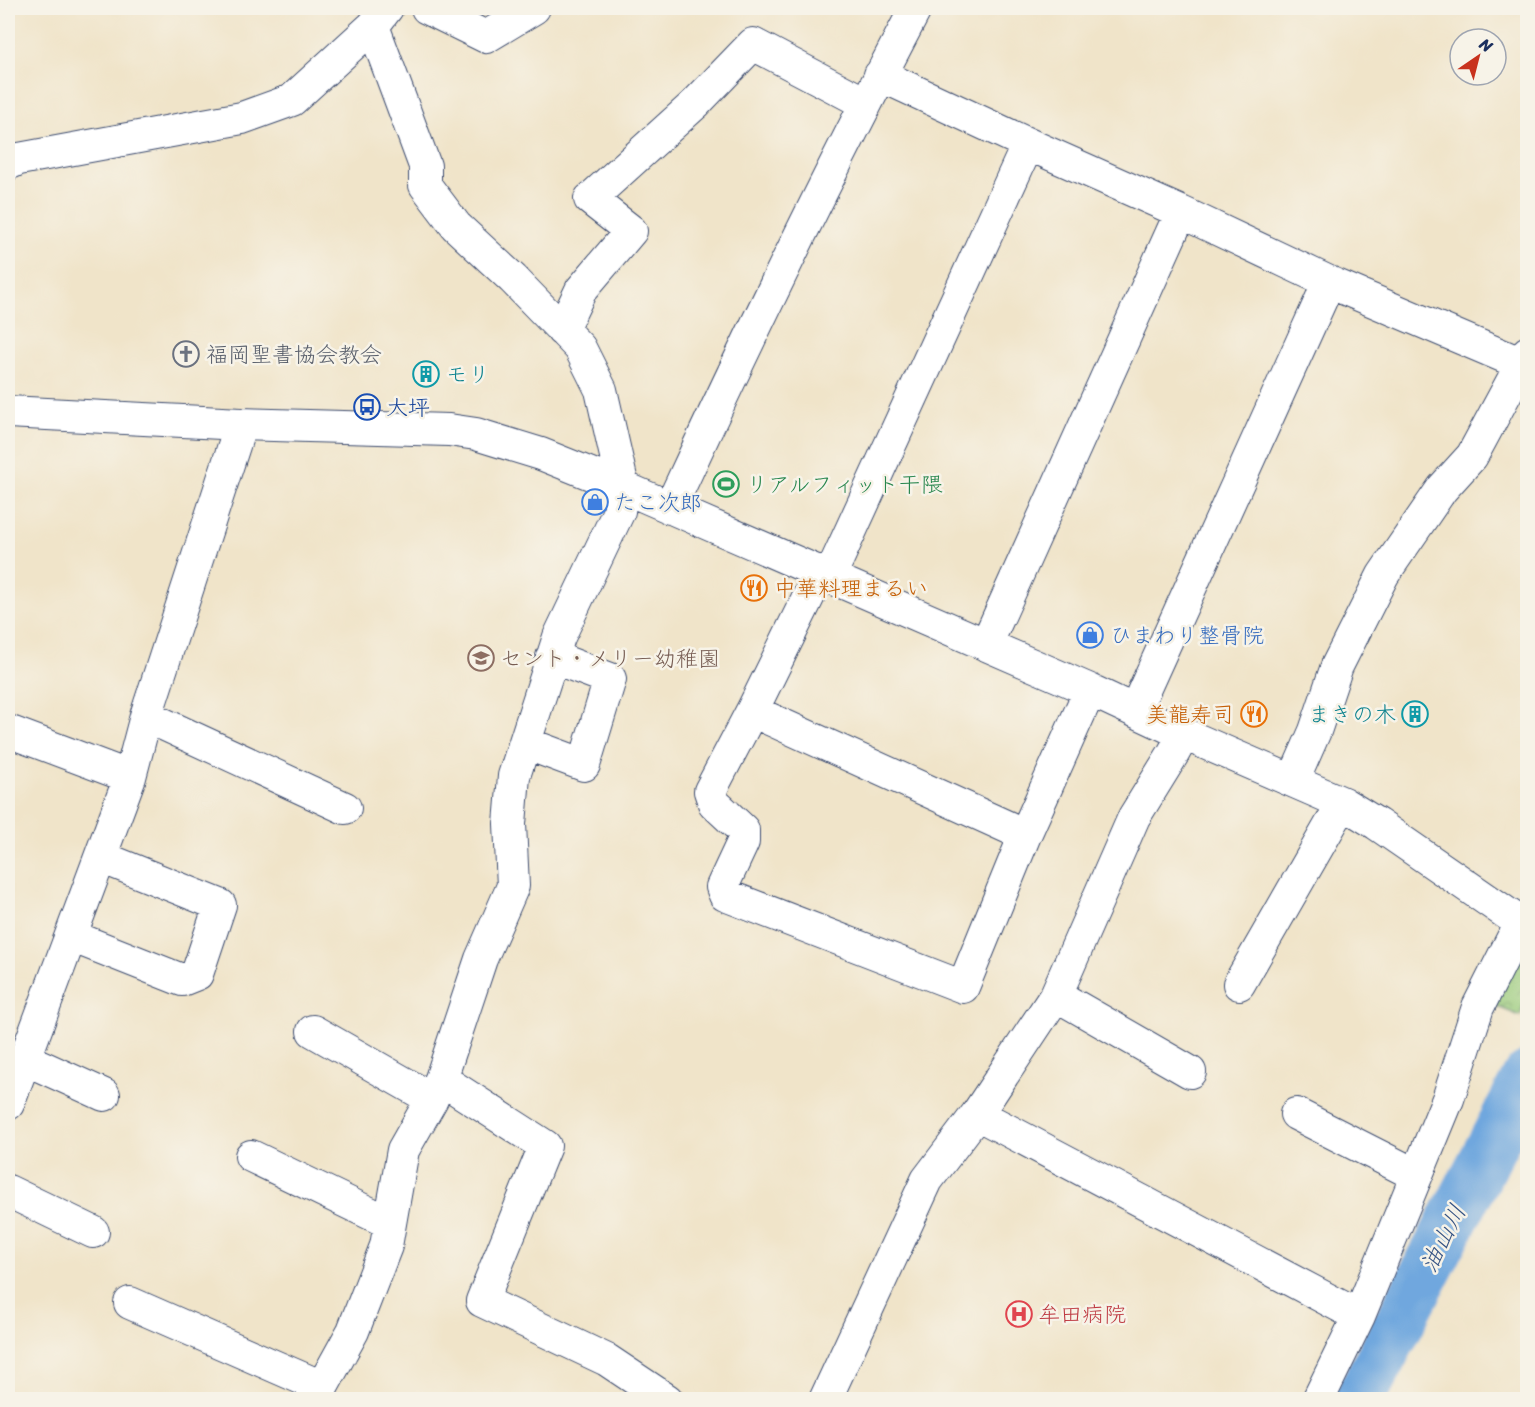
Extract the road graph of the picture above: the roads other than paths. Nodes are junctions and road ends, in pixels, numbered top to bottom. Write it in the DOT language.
graph roads {
  1 [pos="428,8"];
  2 [pos="534,8"];
  3 [pos="916,8"];
  4 [pos="380,17"];
  5 [pos="880,75"];
  6 [pos="866,103"];
  7 [pos="1028,144"];
  8 [pos="8,164"];
  9 [pos="1181,212"];
  10 [pos="1329,282"];
  11 [pos="562,330"];
  12 [pos="1525,358"];
  13 [pos="8,412"];
  14 [pos="241,424"];
  15 [pos="623,487"];
  16 [pos="670,508"];
  17 [pos="825,574"];
  18 [pos="986,645"];
  19 [pos="552,657"];
  20 [pos="1090,690"];
  21 [pos="1135,710"];
  22 [pos="752,711"];
  23 [pos="146,716"];
  24 [pos="8,731"];
  25 [pos="1184,734"];
  26 [pos="525,743"];
  27 [pos="130,777"];
  28 [pos="1293,781"];
  29 [pos="1343,803"];
  30 [pos="345,808"];
  31 [pos="1025,835"];
  32 [pos="101,857"];
  33 [pos="1524,926"];
  34 [pos="71,936"];
  35 [pos="1239,984"];
  36 [pos="1056,995"];
  37 [pos="313,1031"];
  38 [pos="25,1059"];
  39 [pos="1190,1072"];
  40 [pos="437,1089"];
  41 [pos="104,1095"];
  42 [pos="8,1104"];
  43 [pos="977,1114"];
  44 [pos="1296,1114"];
  45 [pos="250,1156"];
  46 [pos="1416,1175"];
  47 [pos="8,1191"];
  48 [pos="390,1223"];
  49 [pos="93,1232"];
  50 [pos="130,1303"];
  51 [pos="1359,1316"];
  52 [pos="318,1393"];
  53 [pos="667,1400"];
  54 [pos="825,1400"];
  55 [pos="1318,1400"];
  1 -- 2 [label="street"];
  3 -- 5 [label="street"];
  4 -- 8 [label="street"];
  4 -- 11 [label="street"];
  5 -- 6 [label="street"];
  5 -- 7 [label="street"];
  6 -- 11 [label="street"];
  6 -- 16 [label="street"];
  7 -- 9 [label="street"];
  7 -- 17 [label="street"];
  9 -- 10 [label="street"];
  9 -- 18 [label="street"];
  10 -- 12 [label="street"];
  10 -- 21 [label="street"];
  11 -- 15 [label="street"];
  12 -- 28 [label="street"];
  13 -- 14 [label="street"];
  14 -- 15 [label="street"];
  14 -- 23 [label="street"];
  15 -- 16 [label="street"];
  15 -- 19 [label="street"];
  16 -- 17 [label="street"];
  17 -- 18 [label="street"];
  17 -- 22 [label="street"];
  18 -- 20 [label="street"];
  19 -- 26 [label="street"];
  19 -- 26 [label="street"];
  20 -- 21 [label="street"];
  20 -- 31 [label="street"];
  21 -- 25 [label="street"];
  22 -- 31 [label="street"];
  22 -- 31 [label="street"];
  23 -- 27 [label="street"];
  23 -- 30 [label="street"];
  24 -- 27 [label="street"];
  25 -- 28 [label="street"];
  25 -- 36 [label="street"];
  26 -- 40 [label="street"];
  27 -- 32 [label="street"];
  28 -- 29 [label="street"];
  29 -- 33 [label="street"];
  29 -- 35 [label="street"];
  32 -- 34 [label="street"];
  32 -- 34 [label="street"];
  33 -- 46 [label="street"];
  34 -- 38 [label="street"];
  36 -- 39 [label="street"];
  36 -- 43 [label="street"];
  37 -- 40 [label="street"];
  38 -- 41 [label="street"];
  38 -- 42 [label="street"];
  40 -- 48 [label="street"];
  40 -- 53 [label="street"];
  43 -- 51 [label="street"];
  43 -- 54 [label="street"];
  44 -- 46 [label="street"];
  45 -- 48 [label="street"];
  46 -- 51 [label="street"];
  47 -- 49 [label="street"];
  48 -- 52 [label="street"];
  50 -- 52 [label="street"];
  51 -- 55 [label="street"];
}
